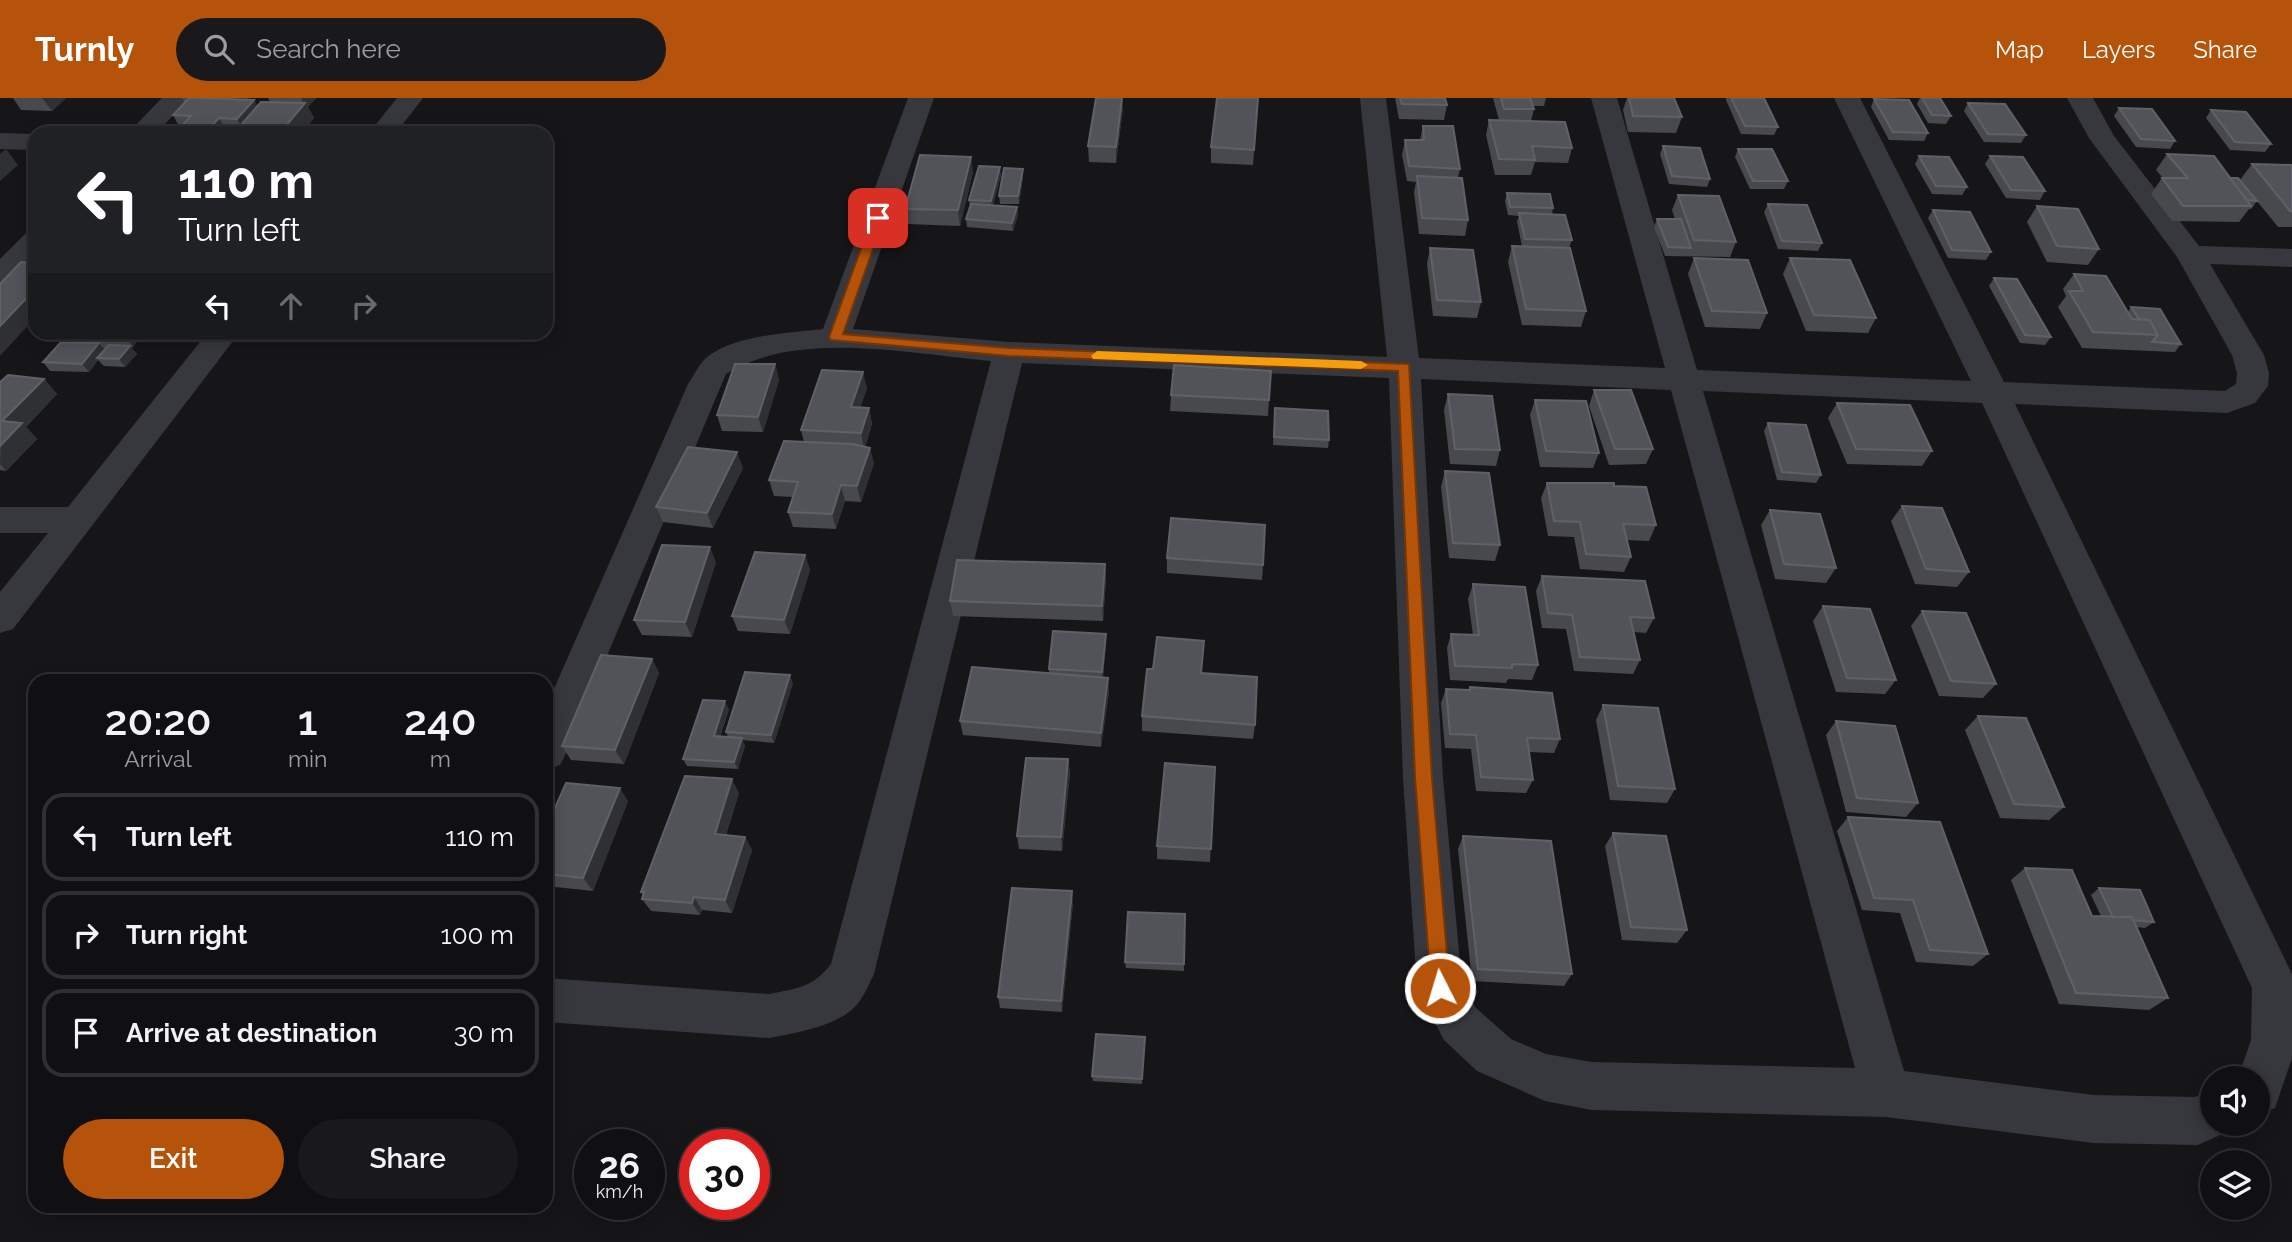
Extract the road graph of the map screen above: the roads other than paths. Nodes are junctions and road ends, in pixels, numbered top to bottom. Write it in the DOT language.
graph roads {
  1 [pos="177,98"];
  2 [pos="410,98"];
  3 [pos="921,98"];
  4 [pos="1373,98"];
  5 [pos="1604,98"];
  6 [pos="1847,98"];
  7 [pos="2080,98"];
  8 [pos="148,126"];
  9 [pos="388,126"];
  10 [pos="0,141"];
  11 [pos="28,142"];
  12 [pos="28,247"];
  13 [pos="2190,255"];
  14 [pos="2292,258"];
  15 [pos="0,276"];
  16 [pos="835,337"];
  17 [pos="219,340"];
  18 [pos="1009,352"];
  19 [pos="1404,367"];
  20 [pos="1684,379"];
  21 [pos="1994,394"];
  22 [pos="0,520"];
  23 [pos="78,520"];
  24 [pos="0,619"];
  25 [pos="553,737"];
  26 [pos="553,1001"];
  27 [pos="2266,1066"];
  28 [pos="1886,1093"];
  29 [pos="2200,1120"];
  1 -- 8 [label="street"];
  2 -- 9 [label="street"];
  3 -- 16 [label="street"];
  4 -- 19 [label="street"];
  5 -- 20 [label="street"];
  6 -- 21 [label="street"];
  7 -- 13 [label="street"];
  10 -- 11 [label="street"];
  12 -- 15 [label="street"];
  13 -- 14 [label="street"];
  13 -- 21 [label="street"];
  16 -- 18 [label="street"];
  16 -- 25 [label="street"];
  17 -- 23 [label="street"];
  18 -- 19 [label="street"];
  18 -- 26 [label="street"];
  19 -- 20 [label="street"];
  19 -- 28 [label="street"];
  20 -- 21 [label="street"];
  20 -- 28 [label="street"];
  21 -- 27 [label="street"];
  22 -- 23 [label="street"];
  23 -- 24 [label="street"];
  28 -- 29 [label="street"];
}
